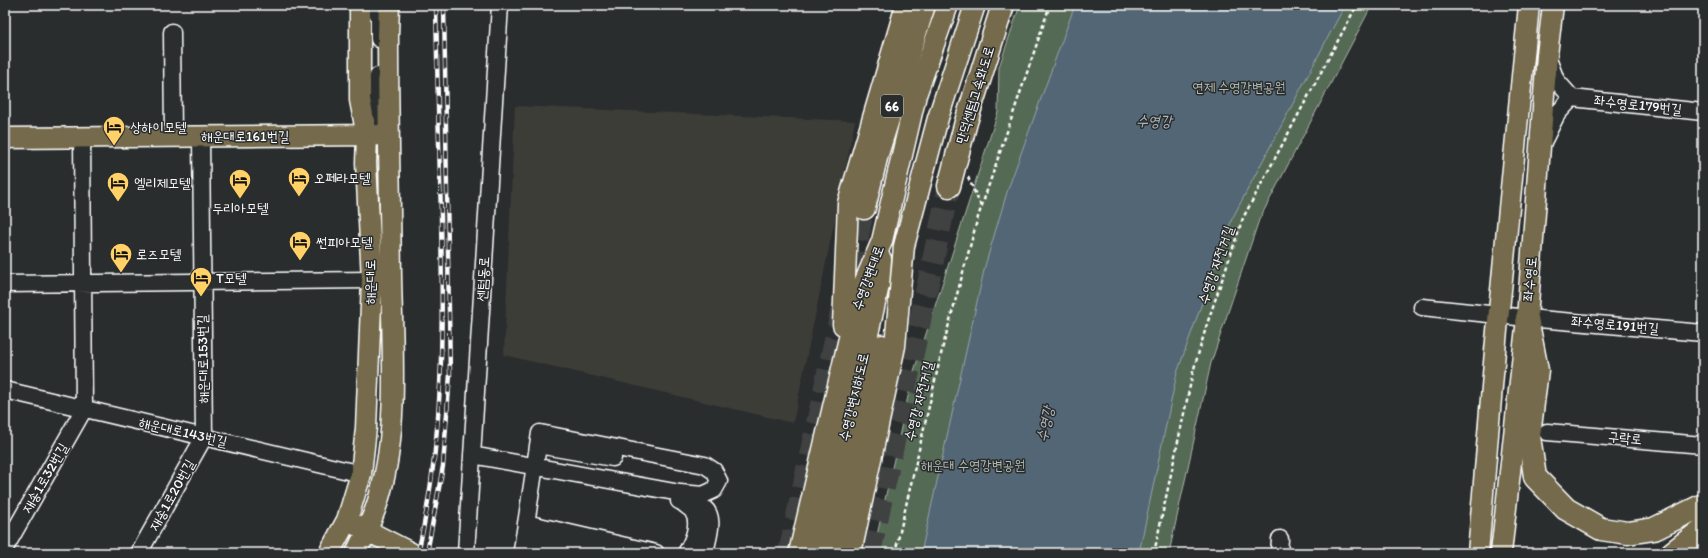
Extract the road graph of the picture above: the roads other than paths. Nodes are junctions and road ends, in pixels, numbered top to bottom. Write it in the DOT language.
graph roads {
  1 [pos="360,5"];
  2 [pos="375,5"];
  3 [pos="384,5"];
  4 [pos="389,5"];
  5 [pos="500,5"];
  6 [pos="906,5"];
  7 [pos="924,5"];
  8 [pos="948,5"];
  9 [pos="975,5"];
  10 [pos="1004,5"];
  11 [pos="1529,5"];
  12 [pos="1553,5"];
  13 [pos="172,32"];
  14 [pos="388,35"];
  15 [pos="1547,55"];
  16 [pos="1572,98"];
  17 [pos="1703,112"];
  18 [pos="388,135"];
  19 [pos="173,136"];
  20 [pos="201,136"];
  21 [pos="367,136"];
  22 [pos="82,137"];
  23 [pos="5,138"];
  24 [pos="1541,145"];
  25 [pos="949,186"];
  26 [pos="864,208"];
  27 [pos="882,241"];
  28 [pos="904,246"];
  29 [pos="372,280"];
  30 [pos="202,281"];
  31 [pos="83,283"];
  32 [pos="5,284"];
  33 [pos="1422,307"];
  34 [pos="1498,315"];
  35 [pos="1527,318"];
  36 [pos="1703,333"];
  37 [pos="842,371"];
  38 [pos="5,390"];
  39 [pos="84,408"];
  40 [pos="1547,432"];
  41 [pos="204,437"];
  42 [pos="1703,444"];
  43 [pos="472,455"];
  44 [pos="534,467"];
  45 [pos="361,474"];
  46 [pos="680,497"];
  47 [pos="1703,505"];
  48 [pos="347,520"];
  49 [pos="1703,529"];
  50 [pos="525,530"];
  51 [pos="367,531"];
  52 [pos="5,548"];
  53 [pos="139,553"];
  54 [pos="329,553"];
  55 [pos="339,553"];
  56 [pos="356,553"];
  57 [pos="411,553"];
  58 [pos="466,553"];
  59 [pos="536,553"];
  60 [pos="599,553"];
  61 [pos="656,553"];
  62 [pos="686,553"];
  63 [pos="698,553"];
  64 [pos="705,553"];
  65 [pos="799,553"];
  66 [pos="819,553"];
  67 [pos="833,553"];
  68 [pos="851,553"];
  69 [pos="1478,553"];
  70 [pos="1500,553"];
  71 [pos="1672,553"];
  1 -- 21 [label="main road, 해운대로"];
  2 -- 21 [label="street"];
  3 -- 14 [label="street"];
  4 -- 14 [label="main road, 해운대로"];
  5 -- 43 [label="street, 센텀동로"];
  6 -- 37 [label="main road"];
  7 -- 26 [label="highway, 66"];
  8 -- 27 [label="main road, 수영강변대로"];
  9 -- 28 [label="main road, 수영강변대로"];
  10 -- 25 [label="highway, 만덕센텀고속화도로"];
  11 -- 34 [label="main road, 좌수영로"];
  12 -- 15 [label="main road, 좌수영로"];
  13 -- 19 [label="street"];
  14 -- 18 [label="main road, 해운대로"];
  15 -- 16 [label="street"];
  15 -- 24 [label="main road, 좌수영로"];
  16 -- 17 [label="street, 좌수영로179번길"];
  16 -- 24 [label="street"];
  18 -- 21 [label="main road, 해운대로161번길"];
  18 -- 51 [label="main road, 해운대로"];
  19 -- 20 [label="main road, 해운대로161번길"];
  19 -- 22 [label="main road, 해운대로161번길"];
  20 -- 21 [label="main road, 해운대로161번길"];
  20 -- 30 [label="street, 해운대로153번길"];
  21 -- 29 [label="main road, 해운대로"];
  22 -- 23 [label="main road, 해운대로161번길"];
  22 -- 31 [label="street"];
  24 -- 35 [label="main road, 좌수영로"];
  27 -- 37 [label="main road, 수영강변대로"];
  27 -- 66 [label="main road, 수영강변지하도로"];
  28 -- 67 [label="main road, 수영강변지하도로"];
  28 -- 68 [label="main road, 수영강변대로"];
  29 -- 30 [label="street"];
  29 -- 45 [label="main road, 해운대로"];
  30 -- 31 [label="street"];
  30 -- 41 [label="street, 해운대로153번길"];
  31 -- 32 [label="street"];
  31 -- 39 [label="street"];
  33 -- 34 [label="street, 좌수영로191번길"];
  34 -- 35 [label="street, 좌수영로191번길"];
  34 -- 69 [label="main road, 좌수영로"];
  35 -- 36 [label="street, 좌수영로191번길"];
  35 -- 47 [label="highway"];
  35 -- 70 [label="main road, 좌수영로"];
  37 -- 65 [label="main road, 수영강변대로"];
  38 -- 39 [label="street, 해운대로143번길"];
  39 -- 41 [label="street, 해운대로143번길"];
  39 -- 52 [label="street, 재송1로32번길"];
  40 -- 42 [label="street, 구락로"];
  41 -- 45 [label="street, 해운대로143번길"];
  41 -- 53 [label="street, 재송1로20번길"];
  43 -- 44 [label="street"];
  43 -- 58 [label="street, 센텀동로"];
  44 -- 46 [label="street"];
  44 -- 46 [label="street"];
  44 -- 50 [label="street"];
  45 -- 48 [label="main road, 해운대로"];
  46 -- 62 [label="street"];
  46 -- 63 [label="street"];
  46 -- 64 [label="street"];
  48 -- 51 [label="main road"];
  48 -- 54 [label="main road, 해운대로"];
  48 -- 55 [label="street"];
  49 -- 71 [label="highway"];
  50 -- 59 [label="street"];
  50 -- 60 [label="street"];
  50 -- 61 [label="street"];
  51 -- 56 [label="main road, 해운대로"];
  51 -- 57 [label="main road"];
}
